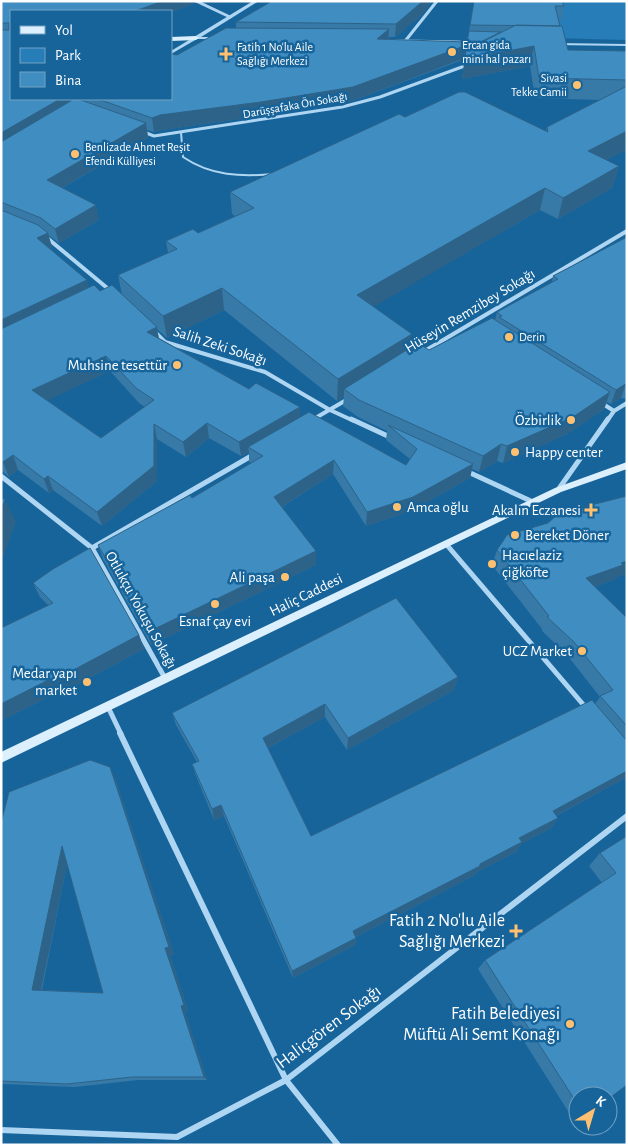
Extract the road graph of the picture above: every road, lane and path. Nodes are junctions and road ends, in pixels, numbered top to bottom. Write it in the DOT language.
graph roads {
  1 [pos="196,1"];
  2 [pos="257,1"];
  3 [pos="437,1"];
  4 [pos="230,17"];
  5 [pos="172,38"];
  6 [pos="196,38"];
  7 [pos="220,38"];
  8 [pos="378,40"];
  9 [pos="406,40"];
  10 [pos="484,42"];
  11 [pos="549,43"];
  12 [pos="627,45"];
  13 [pos="172,52"];
  14 [pos="474,62"];
  15 [pos="137,130"];
  16 [pos="181,132"];
  17 [pos="278,173"];
  18 [pos="627,231"];
  19 [pos="44,236"];
  20 [pos="110,290"];
  21 [pos="102,294"];
  22 [pos="117,297"];
  23 [pos="472,321"];
  24 [pos="480,326"];
  25 [pos="152,329"];
  26 [pos="414,358"];
  27 [pos="355,394"];
  28 [pos="598,401"];
  29 [pos="627,403"];
  30 [pos="330,410"];
  31 [pos="614,411"];
  32 [pos="305,425"];
  33 [pos="401,442"];
  34 [pos="262,449"];
  35 [pos="627,465"];
  36 [pos="463,470"];
  37 [pos="1,476"];
  38 [pos="558,490"];
  39 [pos="534,502"];
  40 [pos="446,544"];
  41 [pos="92,548"];
  42 [pos="166,680"];
  43 [pos="108,707"];
  44 [pos="594,718"];
  45 [pos="1,758"];
  46 [pos="627,816"];
  47 [pos="286,1080"];
  48 [pos="1,1130"];
  49 [pos="338,1145"];
  1 -- 4 [label="street"];
  2 -- 4 [label="street"];
  3 -- 9 [label="street"];
  4 -- 6 [label="street"];
  5 -- 6 [label="main road"];
  6 -- 7 [label="street"];
  6 -- 13 [label="street"];
  8 -- 9 [label="street"];
  9 -- 10 [label="street"];
  11 -- 12 [label="street"];
  14 -- 16 [label="street, Darüşşafaka Ön Sokağı"];
  15 -- 16 [label="street, Darüşşafaka Ön Sokağı"];
  16 -- 17 [label="lane"];
  18 -- 23 [label="street, Hüseyin Remzibey Sokağı"];
  19 -- 20 [label="street"];
  20 -- 21 [label="street"];
  20 -- 22 [label="street"];
  23 -- 24 [label="street"];
  23 -- 26 [label="street, Hüseyin Remzibey Sokağı"];
  25 -- 30 [label="street, Salih Zeki Sokağı"];
  27 -- 30 [label="street"];
  28 -- 31 [label="street"];
  29 -- 31 [label="street"];
  30 -- 32 [label="street"];
  30 -- 33 [label="street, Salih Zeki Sokağı"];
  31 -- 38 [label="street"];
  34 -- 41 [label="street"];
  35 -- 38 [label="main road, Haliç Caddesi"];
  36 -- 39 [label="street"];
  37 -- 41 [label="street, Otlukçu Yokuşu Sokağı"];
  38 -- 39 [label="main road, Haliç Caddesi"];
  39 -- 40 [label="main road, Haliç Caddesi"];
  40 -- 42 [label="main road, Haliç Caddesi"];
  40 -- 44 [label="street"];
  41 -- 42 [label="street, Otlukçu Yokuşu Sokağı"];
  42 -- 43 [label="main road, Haliç Caddesi"];
  43 -- 45 [label="main road, Haliç Caddesi"];
  43 -- 47 [label="street"];
  46 -- 47 [label="street, Haliçgören Sokağı"];
  47 -- 48 [label="street, Haliçgören Sokağı"];
  47 -- 49 [label="street"];
}
